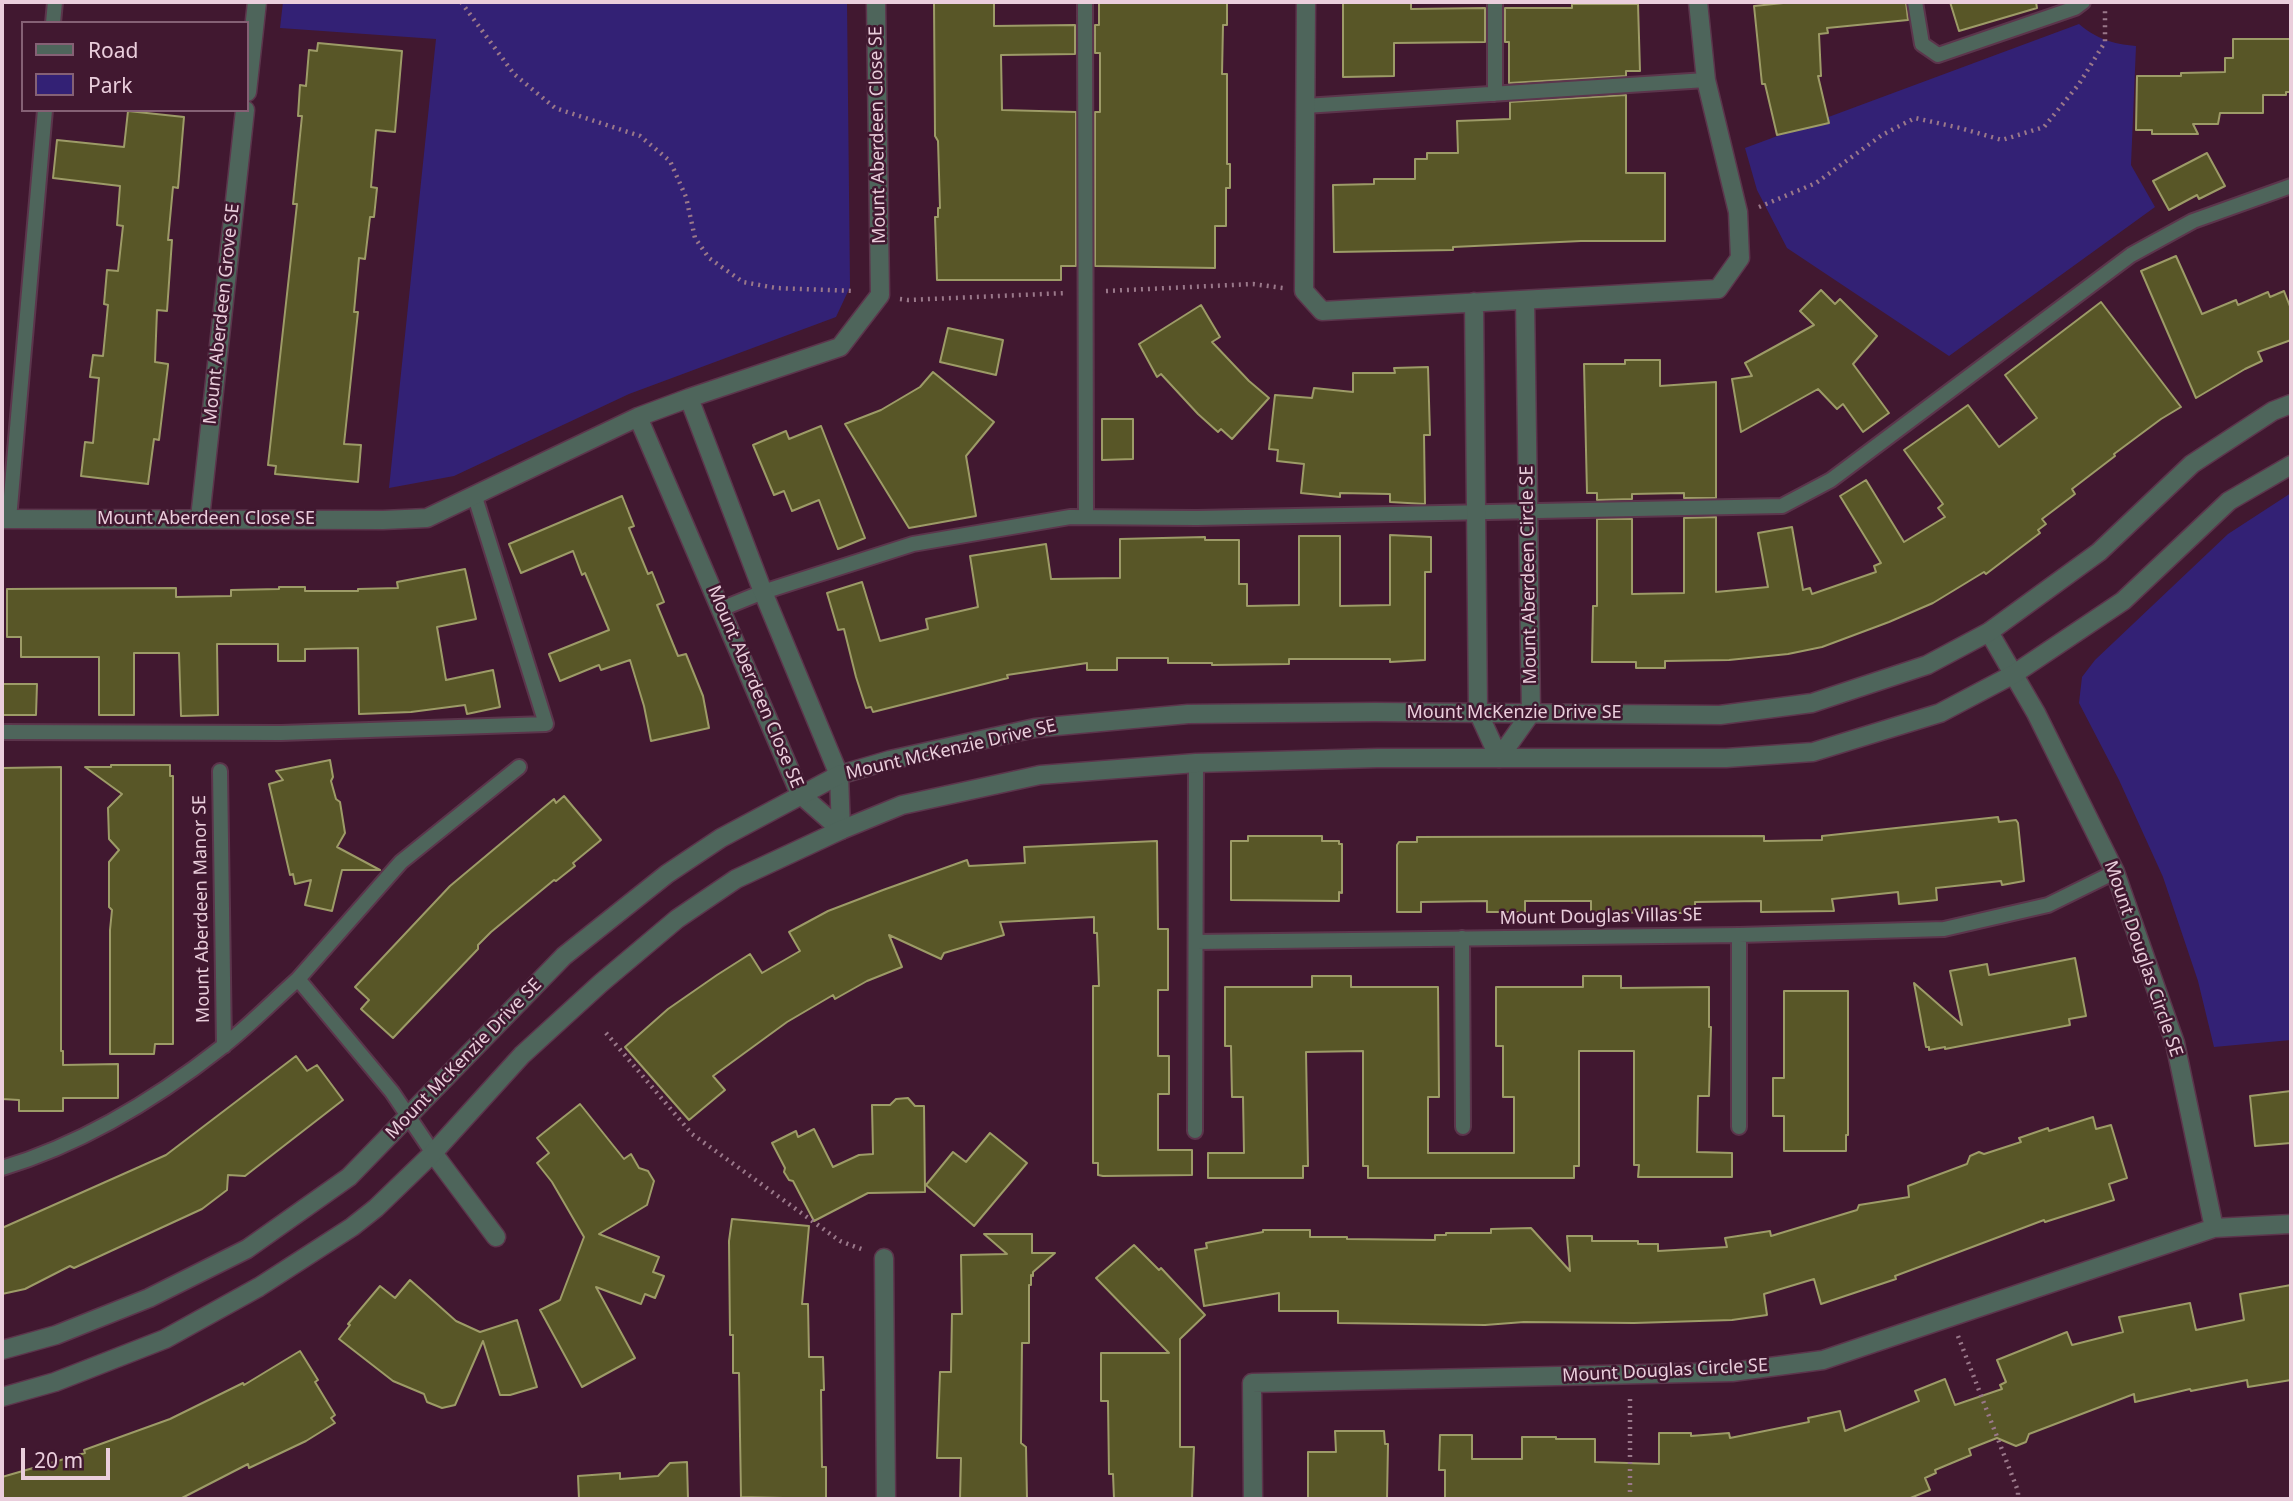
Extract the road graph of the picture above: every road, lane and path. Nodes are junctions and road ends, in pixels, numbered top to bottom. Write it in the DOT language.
graph roads {
  1 [pos="55,2"];
  2 [pos="257,2"];
  3 [pos="461,2"];
  4 [pos="876,2"];
  5 [pos="1084,2"];
  6 [pos="1306,2"];
  7 [pos="1495,2"];
  8 [pos="1698,2"];
  9 [pos="1915,2"];
  10 [pos="2083,2"];
  11 [pos="2105,2"];
  12 [pos="53,21"];
  13 [pos="1706,80"];
  14 [pos="248,83"];
  15 [pos="1495,94"];
  16 [pos="1306,106"];
  17 [pos="45,112"];
  18 [pos="245,112"];
  19 [pos="2291,186"];
  20 [pos="1738,212"];
  21 [pos="880,295"];
  22 [pos="1525,300"];
  23 [pos="1474,302"];
  24 [pos="689,398"];
  25 [pos="2291,404"];
  26 [pos="638,417"];
  27 [pos="2291,465"];
  28 [pos="475,497"];
  29 [pos="1528,510"];
  30 [pos="1476,512"];
  31 [pos="1086,517"];
  32 [pos="200,518"];
  33 [pos="5,519"];
  34 [pos="763,592"];
  35 [pos="722,609"];
  36 [pos="1989,632"];
  37 [pos="2014,674"];
  38 [pos="1478,712"];
  39 [pos="1531,713"];
  40 [pos="2,732"];
  41 [pos="1499,758"];
  42 [pos="1196,763"];
  43 [pos="519,767"];
  44 [pos="220,771"];
  45 [pos="839,775"];
  46 [pos="800,794"];
  47 [pos="841,830"];
  48 [pos="2115,872"];
  49 [pos="1739,935"];
  50 [pos="1462,938"];
  51 [pos="1196,942"];
  52 [pos="298,979"];
  53 [pos="606,1033"];
  54 [pos="223,1046"];
  55 [pos="410,1116"];
  56 [pos="1463,1127"];
  57 [pos="1739,1127"];
  58 [pos="1195,1131"];
  59 [pos="433,1153"];
  60 [pos="2,1168"];
  61 [pos="2291,1224"];
  62 [pos="2214,1228"];
  63 [pos="496,1237"];
  64 [pos="884,1258"];
  65 [pos="1950,1317"];
  66 [pos="2,1350"];
  67 [pos="1630,1375"];
  68 [pos="2,1396"];
  69 [pos="886,1499"];
  70 [pos="1253,1499"];
  71 [pos="1630,1499"];
  72 [pos="2018,1499"];
  1 -- 12 [label="lane"];
  2 -- 14 [label="street"];
  3 -- 21 [label="path"];
  4 -- 21 [label="street, Mount Aberdeen Close SE"];
  5 -- 31 [label="lane"];
  6 -- 16 [label="street"];
  7 -- 15 [label="lane"];
  8 -- 13 [label="street"];
  9 -- 10 [label="lane"];
  11 -- 20 [label="path"];
  13 -- 15 [label="lane"];
  13 -- 20 [label="street"];
  15 -- 16 [label="lane"];
  16 -- 23 [label="street"];
  17 -- 33 [label="lane"];
  18 -- 32 [label="street, Mount Aberdeen Grove SE"];
  19 -- 29 [label="lane"];
  20 -- 22 [label="street"];
  21 -- 24 [label="street, Mount Aberdeen Close SE"];
  22 -- 23 [label="street"];
  22 -- 29 [label="street, Mount Aberdeen Circle SE"];
  23 -- 30 [label="street"];
  24 -- 26 [label="street, Mount Aberdeen Close SE"];
  24 -- 34 [label="street"];
  25 -- 36 [label="street, Mount McKenzie Drive SE"];
  26 -- 28 [label="street, Mount Aberdeen Close SE"];
  26 -- 35 [label="street, Mount Aberdeen Close SE"];
  27 -- 37 [label="street"];
  28 -- 32 [label="street, Mount Aberdeen Close SE"];
  28 -- 40 [label="lane"];
  29 -- 30 [label="lane"];
  29 -- 39 [label="street, Mount Aberdeen Circle SE"];
  30 -- 31 [label="lane"];
  30 -- 38 [label="street"];
  31 -- 34 [label="lane"];
  32 -- 33 [label="street, Mount Aberdeen Close SE"];
  34 -- 35 [label="lane"];
  34 -- 45 [label="street"];
  35 -- 46 [label="street, Mount Aberdeen Close SE"];
  36 -- 37 [label="street, Mount Douglas Circle SE"];
  36 -- 39 [label="street, Mount McKenzie Drive SE"];
  37 -- 41 [label="street"];
  37 -- 48 [label="street, Mount Douglas Circle SE"];
  38 -- 39 [label="street, Mount McKenzie Drive SE"];
  38 -- 41 [label="street"];
  38 -- 45 [label="street, Mount McKenzie Drive SE"];
  39 -- 41 [label="street"];
  41 -- 42 [label="street"];
  42 -- 47 [label="street"];
  42 -- 51 [label="lane"];
  43 -- 52 [label="lane, Mount Aberdeen Manor SE"];
  44 -- 54 [label="lane, Mount Aberdeen Manor SE"];
  45 -- 46 [label="street, Mount McKenzie Drive SE"];
  45 -- 47 [label="street"];
  46 -- 47 [label="street, Mount Aberdeen Close SE"];
  46 -- 55 [label="street, Mount McKenzie Drive SE"];
  47 -- 59 [label="street"];
  48 -- 49 [label="lane, Mount Douglas Villas SE"];
  48 -- 62 [label="street, Mount Douglas Circle SE"];
  49 -- 50 [label="lane, Mount Douglas Villas SE"];
  49 -- 57 [label="lane"];
  50 -- 51 [label="lane, Mount Douglas Villas SE"];
  50 -- 56 [label="lane"];
  51 -- 58 [label="lane"];
  52 -- 54 [label="lane, Mount Aberdeen Manor SE"];
  52 -- 55 [label="lane"];
  53 -- 64 [label="path"];
  54 -- 60 [label="lane, Mount Aberdeen Manor SE"];
  55 -- 59 [label="lane"];
  55 -- 66 [label="street, Mount McKenzie Drive SE"];
  59 -- 63 [label="street"];
  59 -- 68 [label="street"];
  61 -- 62 [label="street, Mount Douglas Circle SE"];
  62 -- 65 [label="street, Mount Douglas Circle SE"];
  64 -- 69 [label="street"];
  65 -- 67 [label="street, Mount Douglas Circle SE"];
  65 -- 72 [label="path"];
  67 -- 70 [label="street, Mount Douglas Circle SE"];
  67 -- 71 [label="path"];
}
